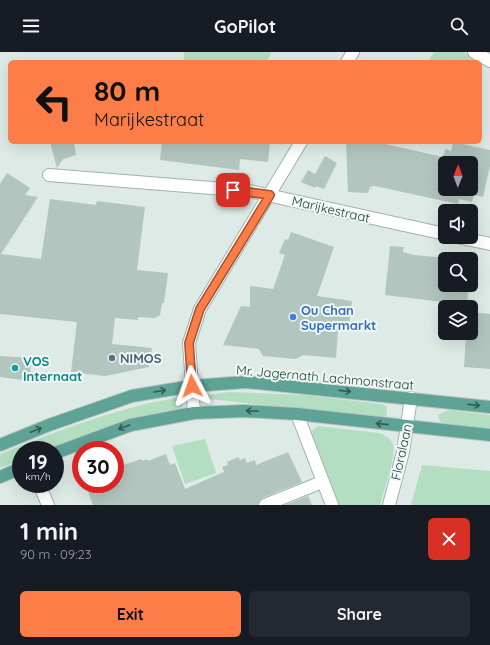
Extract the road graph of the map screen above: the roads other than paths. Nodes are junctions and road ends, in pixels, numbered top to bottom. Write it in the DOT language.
graph roads {
  1 [pos="474,52"];
  2 [pos="490,62"];
  3 [pos="300,144"];
  4 [pos="49,174"];
  5 [pos="270,195"];
  6 [pos="438,232"];
  7 [pos="478,241"];
  8 [pos="490,244"];
  9 [pos="192,386"];
  10 [pos="411,398"];
  11 [pos="490,407"];
  12 [pos="194,413"];
  13 [pos="297,414"];
  14 [pos="408,426"];
  15 [pos="490,435"];
  16 [pos="0,445"];
  17 [pos="64,450"];
  18 [pos="12,471"];
  19 [pos="0,476"];
  20 [pos="322,482"];
  21 [pos="43,493"];
  22 [pos="48,505"];
  23 [pos="265,505"];
  24 [pos="332,505"];
  25 [pos="389,505"];
  1 -- 2 [label="street"];
  3 -- 5 [label="street"];
  4 -- 5 [label="street, Marijkestraat"];
  5 -- 6 [label="street, Marijkestraat"];
  5 -- 9 [label="street"];
  7 -- 8 [label="street"];
  9 -- 10 [label="main road, Mr. Jagernath Lachmonstraat, one-way"];
  9 -- 12 [label="street"];
  16 -- 9 [label="main road, Mr. Jagernath Lachmonstraat, one-way"];
  10 -- 11 [label="main road, Mr. Jagernath Lachmonstraat, one-way"];
  10 -- 14 [label="street, Floralaan"];
  13 -- 12 [label="main road, one-way"];
  12 -- 17 [label="main road, one-way"];
  14 -- 13 [label="main road, one-way"];
  13 -- 20 [label="street"];
  14 -- 15 [label="main road"];
  14 -- 25 [label="street, Floralaan"];
  18 -- 19 [label="main road"];
  20 -- 23 [label="street"];
  20 -- 24 [label="street"];
  21 -- 22 [label="street"];
}
